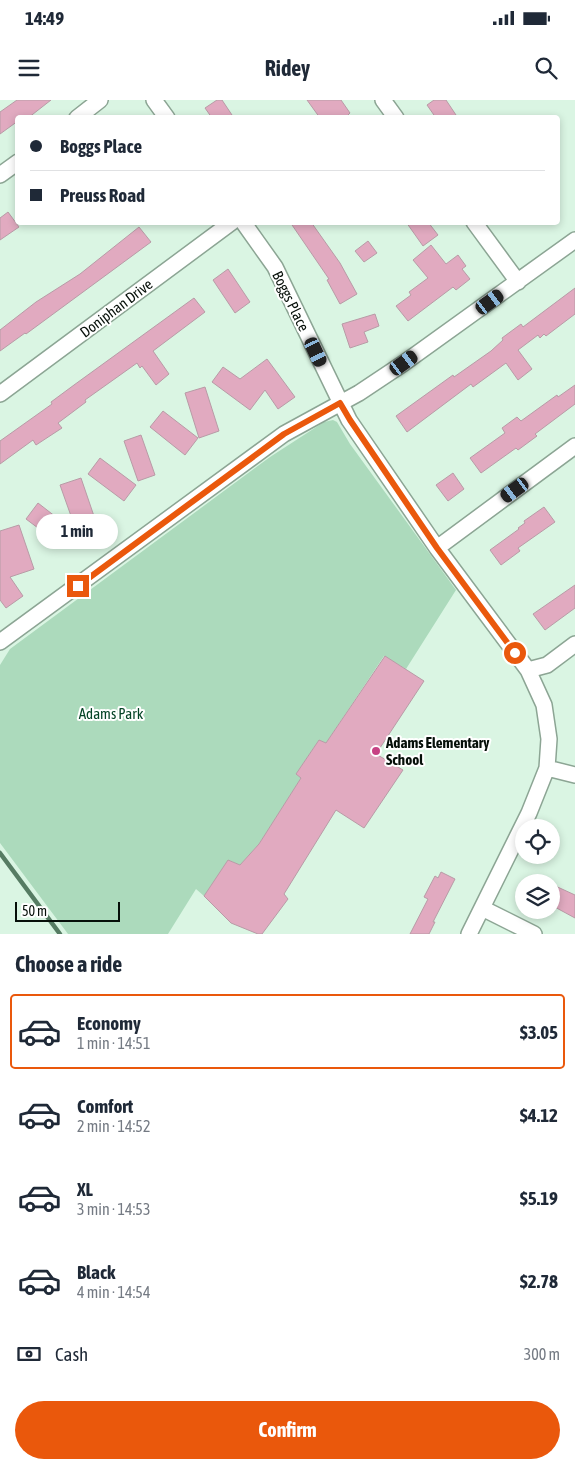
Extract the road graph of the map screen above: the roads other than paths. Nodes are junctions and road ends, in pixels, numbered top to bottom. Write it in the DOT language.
graph roads {
  1 [pos="100,100"];
  2 [pos="154,100"];
  3 [pos="383,100"];
  4 [pos="81,115"];
  5 [pos="165,115"];
  6 [pos="394,115"];
  7 [pos="15,164"];
  8 [pos="0,175"];
  9 [pos="228,225"];
  10 [pos="245,225"];
  11 [pos="476,225"];
  12 [pos="575,240"];
  13 [pos="518,282"];
  14 [pos="0,394"];
  15 [pos="340,403"];
  16 [pos="575,446"];
  17 [pos="437,548"];
  18 [pos="0,642"];
  19 [pos="575,644"];
  20 [pos="528,670"];
  21 [pos="547,768"];
  22 [pos="575,776"];
  23 [pos="482,908"];
  24 [pos="469,934"];
  25 [pos="534,934"];
  1 -- 4 [label="street"];
  2 -- 5 [label="street"];
  3 -- 6 [label="street"];
  7 -- 8 [label="street"];
  9 -- 14 [label="street, Doniphan Drive"];
  10 -- 15 [label="street, Boggs Place"];
  11 -- 13 [label="street"];
  12 -- 13 [label="street"];
  13 -- 15 [label="street"];
  15 -- 17 [label="street, Boggs Place"];
  15 -- 18 [label="street"];
  16 -- 17 [label="street"];
  17 -- 20 [label="street, Boggs Place"];
  19 -- 20 [label="street"];
  20 -- 21 [label="street, Boggs Place"];
  21 -- 22 [label="street"];
  21 -- 23 [label="street, Boggs Place"];
  23 -- 24 [label="street, Boggs Place"];
  23 -- 25 [label="street"];
}
